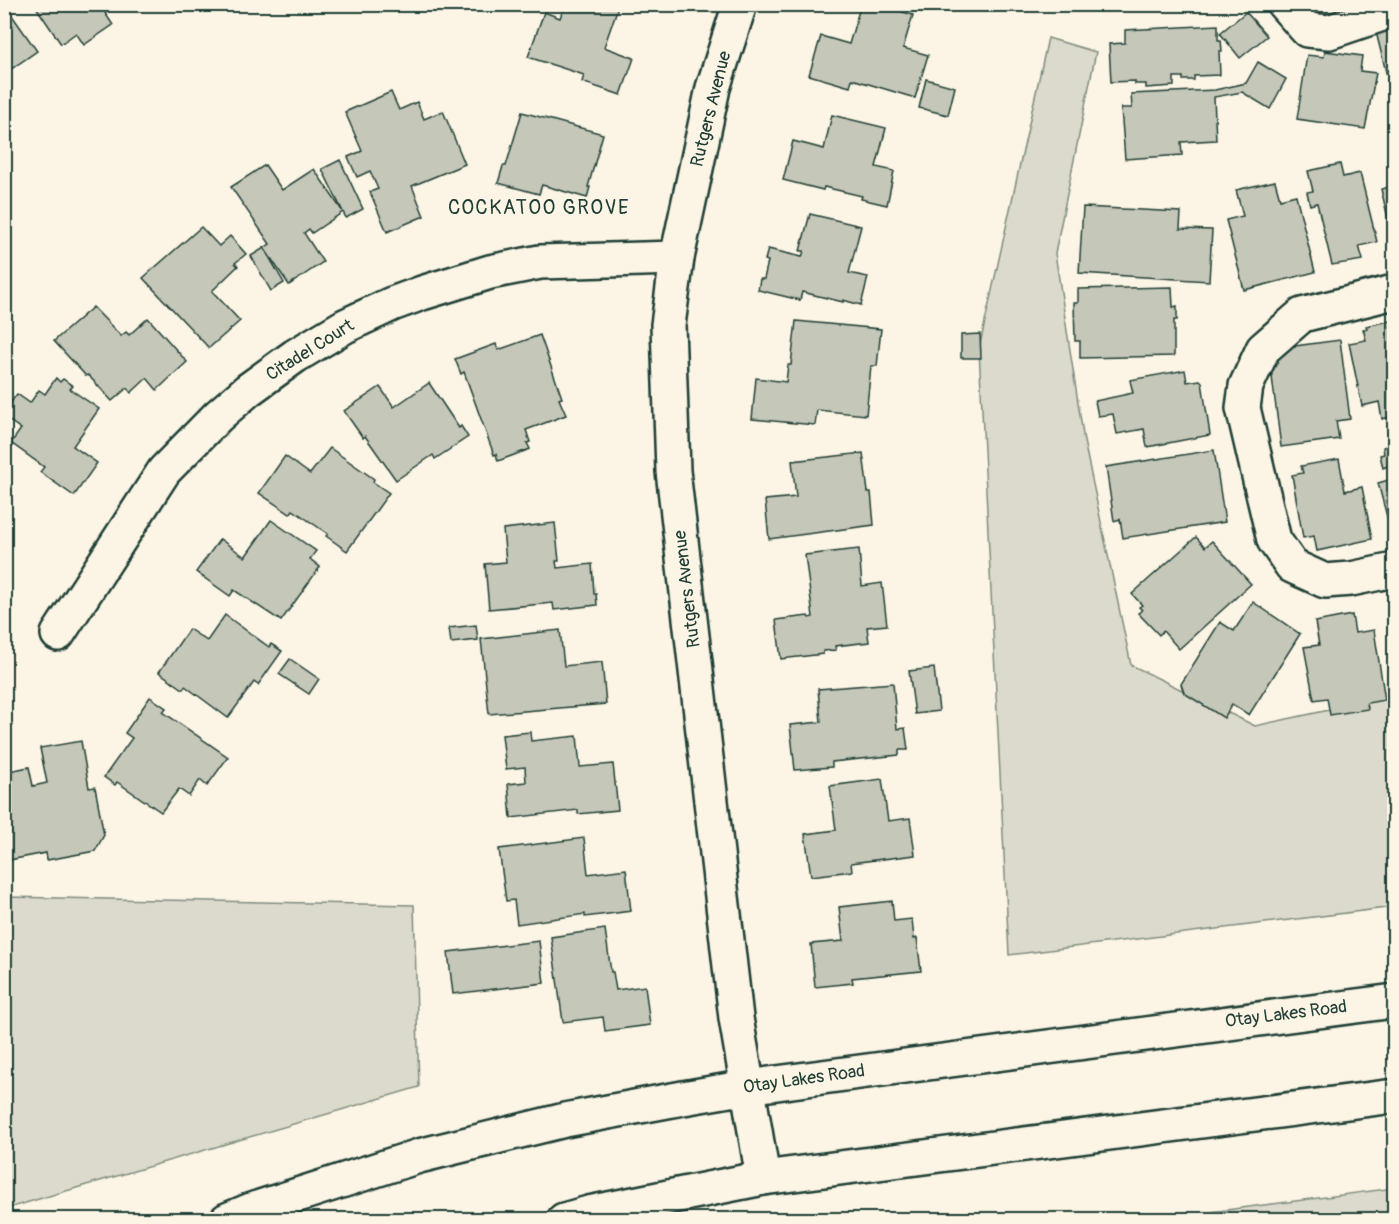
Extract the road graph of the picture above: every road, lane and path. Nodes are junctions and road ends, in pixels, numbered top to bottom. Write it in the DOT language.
graph roads {
  1 [pos="740,4"];
  2 [pos="1284,4"];
  3 [pos="1395,10"];
  4 [pos="677,258"];
  5 [pos="1395,292"];
  6 [pos="1395,570"];
  7 [pos="58,634"];
  8 [pos="1395,1001"];
  9 [pos="747,1087"];
  10 [pos="1395,1095"];
  11 [pos="763,1178"];
  12 [pos="227,1220"];
  13 [pos="564,1220"];
  1 -- 4 [label="main road, Rutgers Avenue"];
  2 -- 3 [label="main road"];
  4 -- 7 [label="main road, Citadel Court"];
  4 -- 9 [label="main road, Rutgers Avenue"];
  5 -- 6 [label="main road"];
  8 -- 9 [label="main road, Otay Lakes Road"];
  9 -- 11 [label="main road, Rutgers Avenue"];
  9 -- 12 [label="main road, Otay Lakes Road"];
  10 -- 11 [label="main road"];
  11 -- 13 [label="main road"];
}
